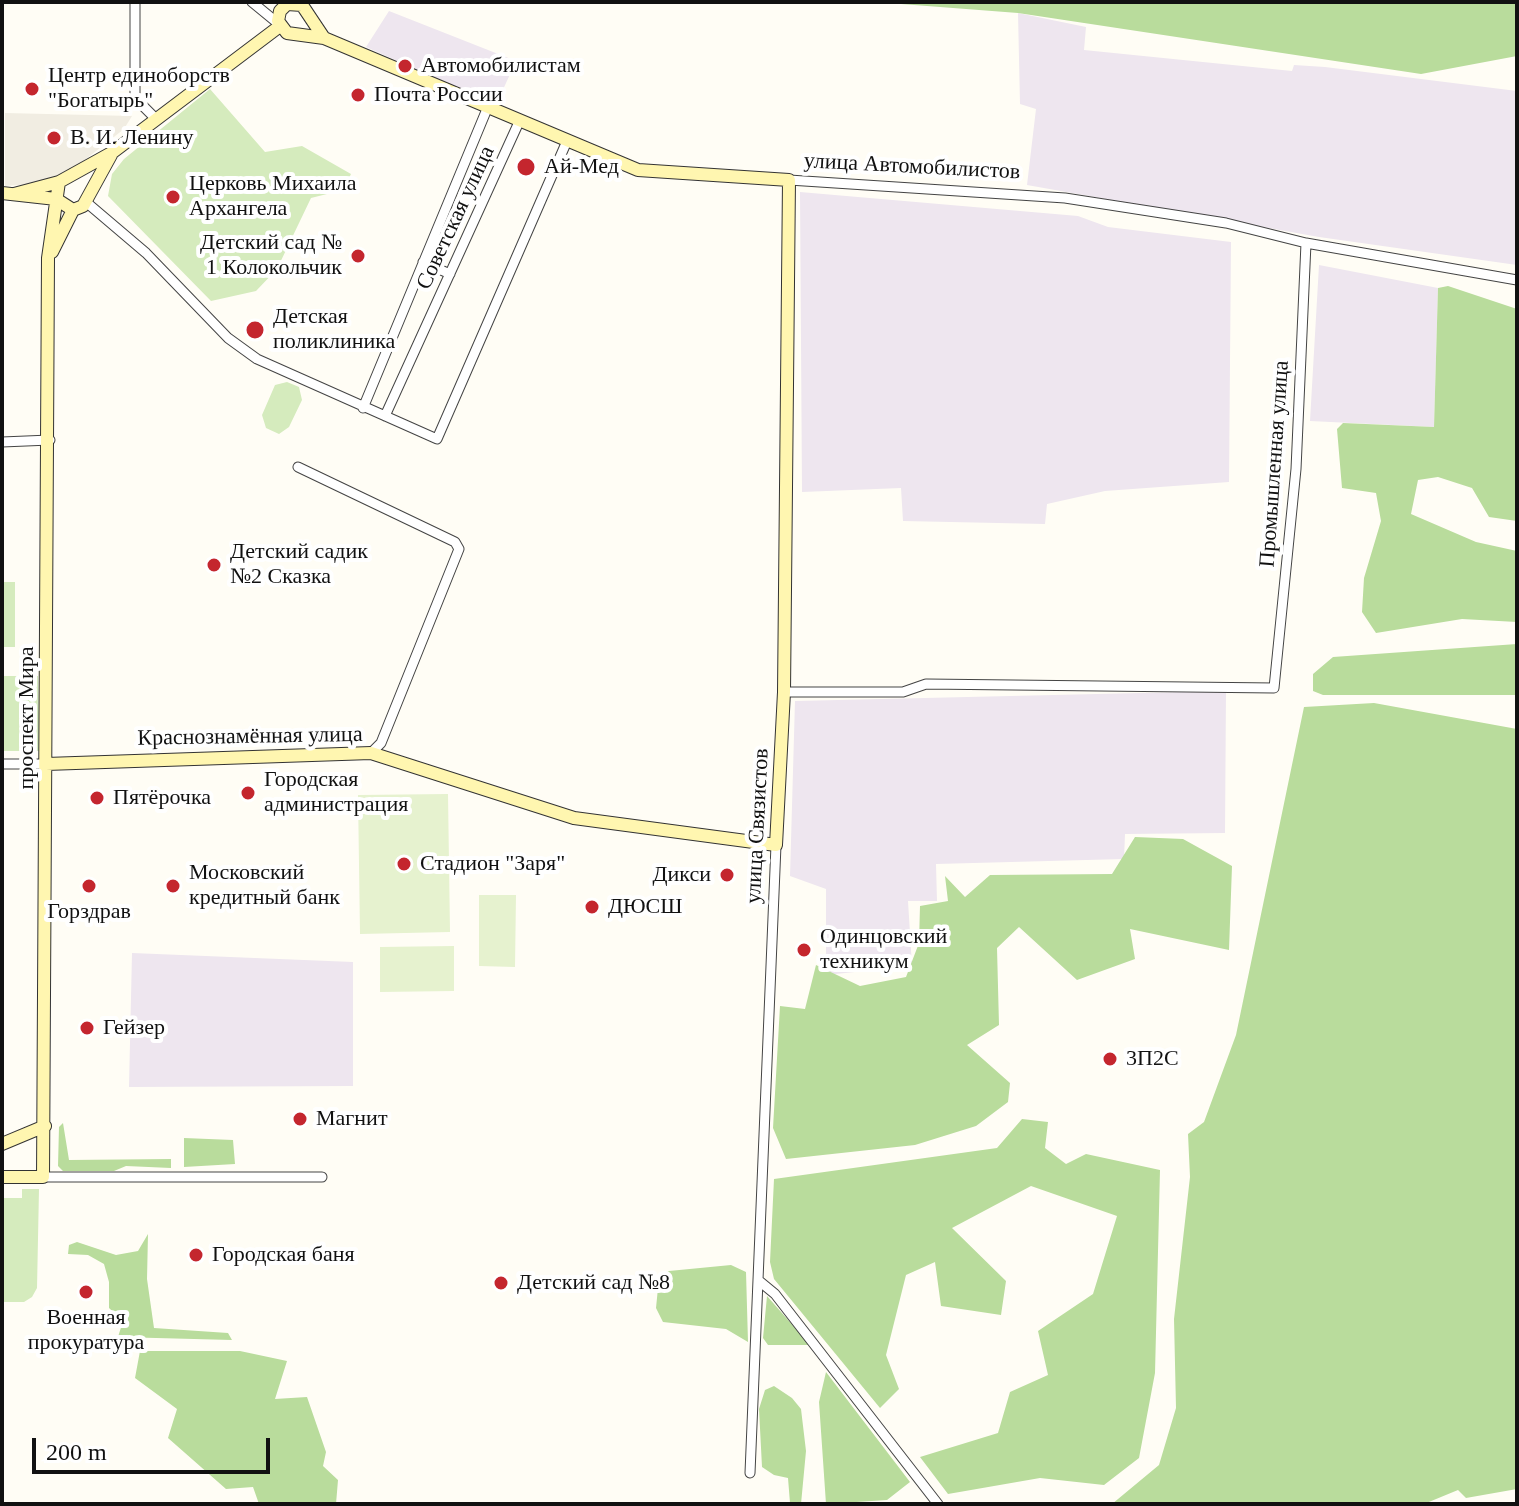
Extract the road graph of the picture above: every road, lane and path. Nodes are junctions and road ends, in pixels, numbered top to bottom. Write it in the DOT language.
graph roads {
  1 [pos="135,2"];
  2 [pos="252,2"];
  3 [pos="303,5"];
  4 [pos="280,26"];
  5 [pos="298,34"];
  6 [pos="324,38"];
  7 [pos="487,109"];
  8 [pos="156,119"];
  9 [pos="519,122"];
  10 [pos="567,141"];
  11 [pos="113,152"];
  12 [pos="73,176"];
  13 [pos="789,180"];
  14 [pos="59,182"];
  15 [pos="8,194"];
  16 [pos="87,197"];
  17 [pos="56,199"];
  18 [pos="73,210"];
  19 [pos="1306,243"];
  20 [pos="48,258"];
  21 [pos="423,262"];
  22 [pos="450,274"];
  23 [pos="1517,280"];
  24 [pos="363,408"];
  25 [pos="385,416"];
  26 [pos="44,441"];
  27 [pos="2,442"];
  28 [pos="298,467"];
  29 [pos="784,692"];
  30 [pos="371,753"];
  31 [pos="2,764"];
  32 [pos="46,764"];
  33 [pos="776,845"];
  34 [pos="45,1126"];
  35 [pos="2,1144"];
  36 [pos="2,1177"];
  37 [pos="43,1177"];
  38 [pos="322,1177"];
  39 [pos="758,1280"];
  40 [pos="750,1473"];
  41 [pos="938,1504"];
  1 -- 8 [label="street"];
  2 -- 4 [label="street"];
  3 -- 4 [label="street"];
  3 -- 5 [label="street"];
  3 -- 6 [label="street"];
  4 -- 5 [label="street"];
  4 -- 8 [label="street"];
  5 -- 6 [label="street, улица Автомобилистов"];
  6 -- 7 [label="street, улица Автомобилистов"];
  7 -- 9 [label="street, улица Автомобилистов"];
  7 -- 21 [label="street"];
  8 -- 11 [label="street"];
  9 -- 10 [label="street, улица Автомобилистов"];
  9 -- 22 [label="street, Советская улица"];
  10 -- 13 [label="street, улица Автомобилистов"];
  10 -- 25 [label="street"];
  11 -- 12 [label="street"];
  11 -- 16 [label="street"];
  12 -- 14 [label="street"];
  12 -- 16 [label="street"];
  13 -- 19 [label="street, улица Автомобилистов"];
  13 -- 29 [label="street, улица Связистов"];
  14 -- 15 [label="street"];
  14 -- 17 [label="street"];
  15 -- 17 [label="street"];
  16 -- 18 [label="street"];
  16 -- 24 [label="street"];
  17 -- 18 [label="street"];
  17 -- 20 [label="street, проспект Мира"];
  18 -- 20 [label="street, проспект Мира"];
  19 -- 23 [label="street, улица Автомобилистов"];
  19 -- 29 [label="street, Промышленная улица"];
  20 -- 26 [label="street, проспект Мира"];
  21 -- 22 [label="street"];
  21 -- 24 [label="street"];
  22 -- 25 [label="street, Советская улица"];
  24 -- 25 [label="street"];
  26 -- 27 [label="street"];
  26 -- 32 [label="street, проспект Мира"];
  28 -- 30 [label="street"];
  29 -- 33 [label="street, улица Связистов"];
  30 -- 32 [label="street, Краснознамённая улица"];
  30 -- 33 [label="street, Краснознамённая улица"];
  31 -- 32 [label="street, Краснознамённая улица"];
  32 -- 34 [label="street, проспект Мира"];
  33 -- 39 [label="street, улица Связистов"];
  34 -- 35 [label="street"];
  34 -- 37 [label="street, проспект Мира"];
  36 -- 37 [label="street"];
  37 -- 38 [label="street"];
  39 -- 40 [label="street, улица Связистов"];
  39 -- 41 [label="street"];
}
